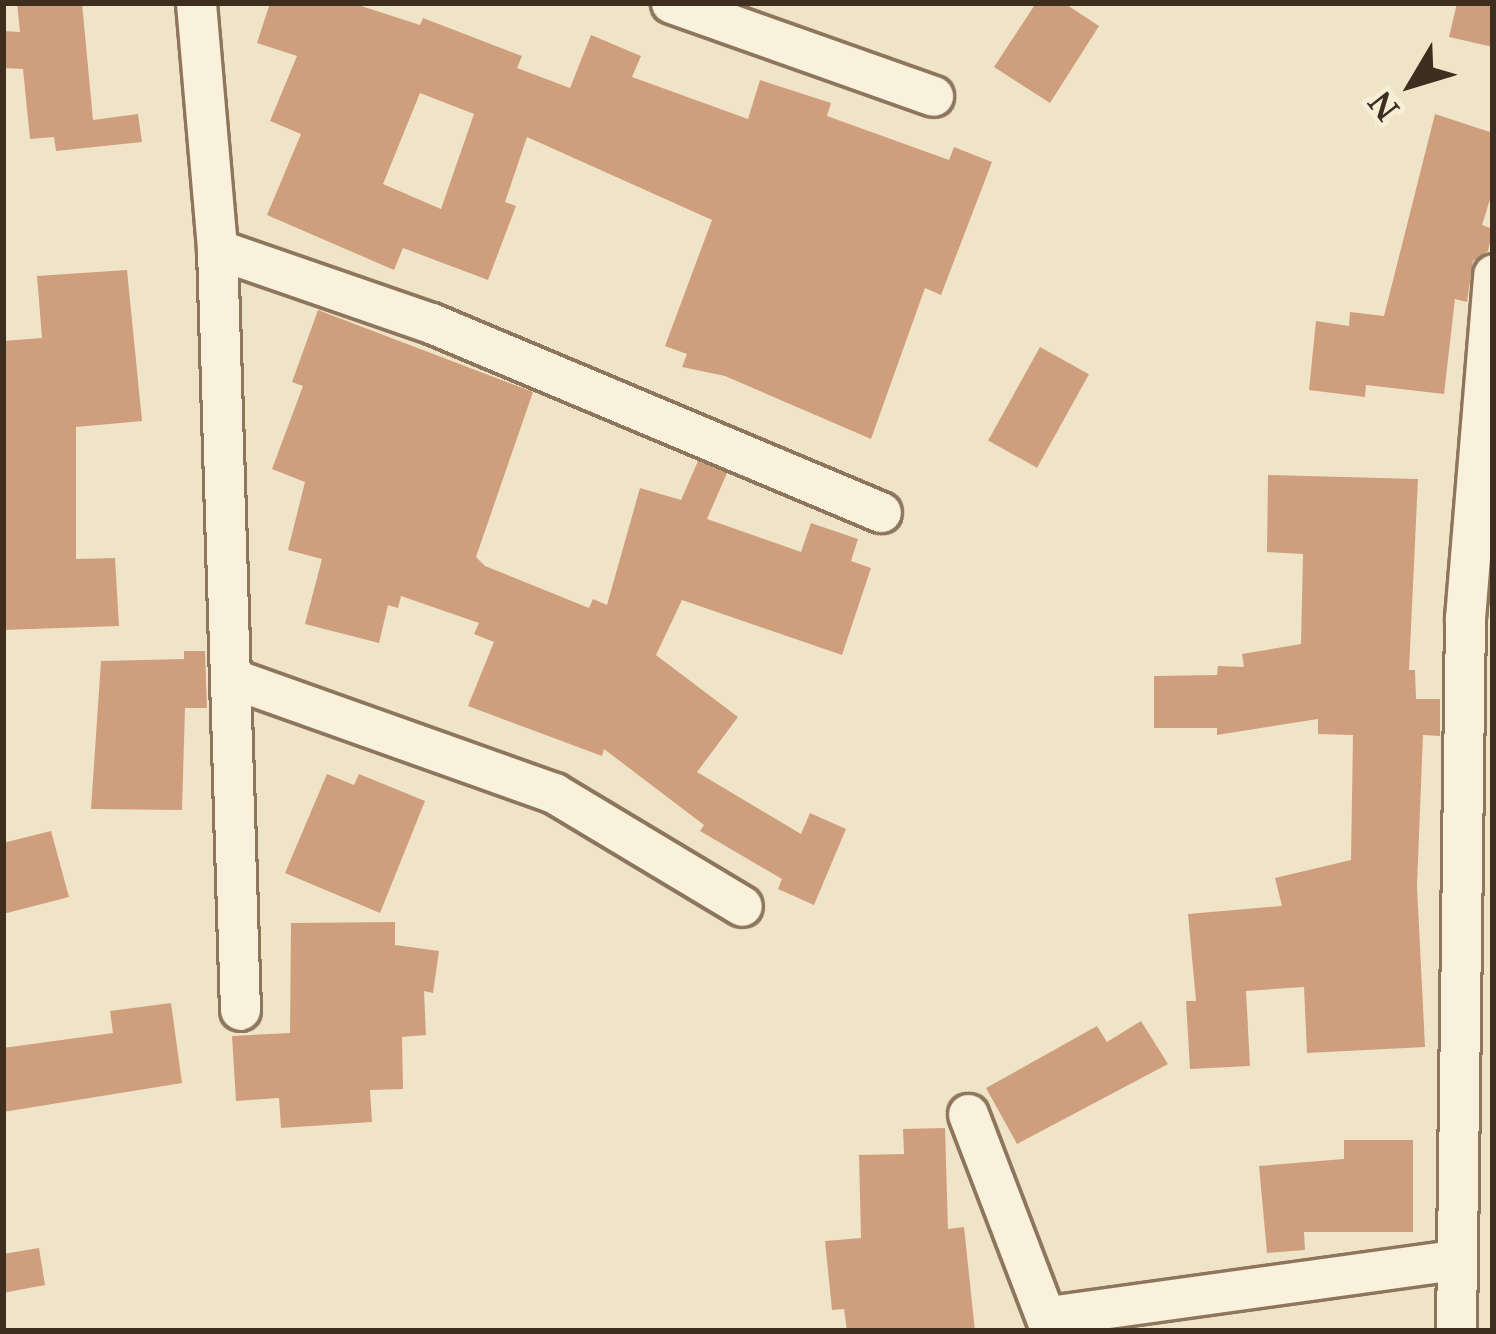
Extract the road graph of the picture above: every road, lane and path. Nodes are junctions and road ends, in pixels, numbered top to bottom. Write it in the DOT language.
graph roads {
  1 [pos="196,3"];
  2 [pos="671,3"];
  3 [pos="933,96"];
  4 [pos="217,249"];
  5 [pos="1493,274"];
  6 [pos="881,512"];
  7 [pos="231,678"];
  8 [pos="742,906"];
  9 [pos="1478,932"];
  10 [pos="240,1010"];
  11 [pos="968,1114"];
  12 [pos="1455,1261"];
  13 [pos="1050,1324"];
  14 [pos="1456,1331"];
  1 -- 4 [label="street"];
  2 -- 3 [label="street"];
  4 -- 6 [label="street"];
  4 -- 7 [label="street"];
  5 -- 9 [label="street"];
  7 -- 8 [label="street"];
  7 -- 10 [label="street"];
  9 -- 12 [label="street"];
  11 -- 13 [label="street"];
  12 -- 13 [label="street"];
  12 -- 14 [label="street"];
}
